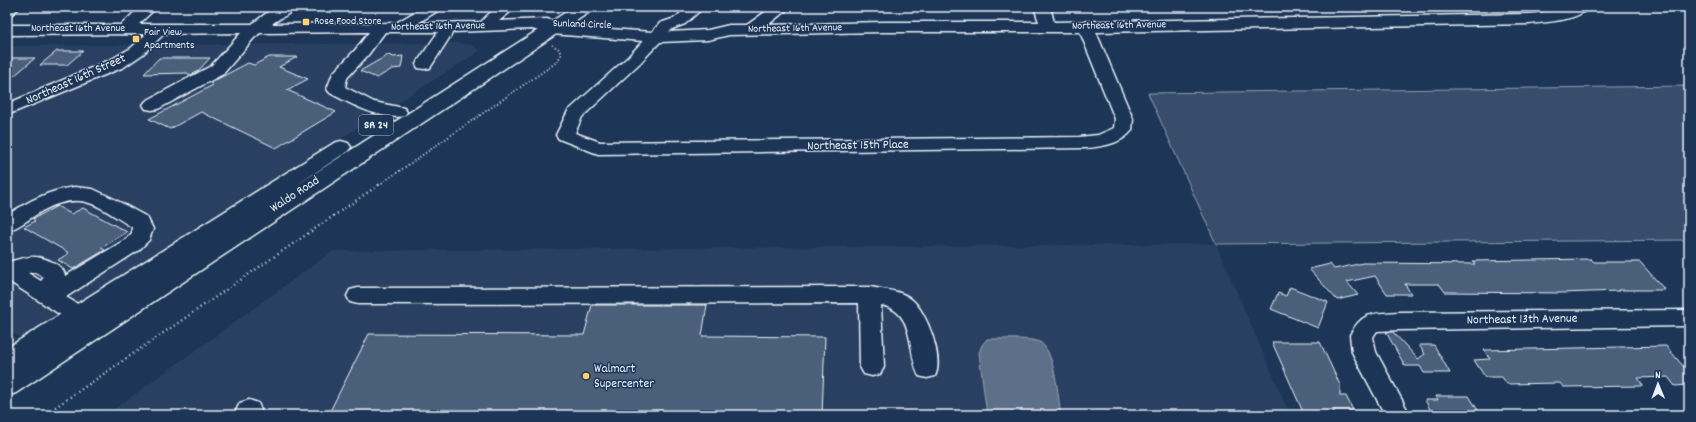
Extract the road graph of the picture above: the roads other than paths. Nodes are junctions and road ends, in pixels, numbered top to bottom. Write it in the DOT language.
graph roads {
  1 [pos="12,7"];
  2 [pos="149,7"];
  3 [pos="289,7"];
  4 [pos="434,7"];
  5 [pos="508,7"];
  6 [pos="585,7"];
  7 [pos="696,7"];
  8 [pos="782,7"];
  9 [pos="1042,7"];
  10 [pos="1581,7"];
  11 [pos="7,11"];
  12 [pos="551,25"];
  13 [pos="485,27"];
  14 [pos="1048,27"];
  15 [pos="1086,27"];
  16 [pos="255,28"];
  17 [pos="380,28"];
  18 [pos="398,28"];
  19 [pos="448,28"];
  20 [pos="125,29"];
  21 [pos="160,29"];
  22 [pos="752,29"];
  23 [pos="7,30"];
  24 [pos="661,32"];
  25 [pos="424,64"];
  26 [pos="152,105"];
  27 [pos="7,110"];
  28 [pos="398,112"];
  29 [pos="7,224"];
  30 [pos="7,270"];
  31 [pos="46,295"];
  32 [pos="870,295"];
  33 [pos="358,296"];
  34 [pos="78,315"];
  35 [pos="1689,318"];
  36 [pos="7,361"];
  37 [pos="872,367"];
  38 [pos="927,369"];
  39 [pos="7,385"];
  40 [pos="1398,415"];
  1 -- 11 [label="street"];
  2 -- 20 [label="street"];
  3 -- 16 [label="street"];
  4 -- 18 [label="street"];
  5 -- 13 [label="street"];
  6 -- 12 [label="highway, Waldo Road / SR 24"];
  7 -- 24 [label="street"];
  8 -- 22 [label="street"];
  9 -- 14 [label="street"];
  10 -- 15 [label="street, Northeast 16th Avenue"];
  12 -- 13 [label="street, Northeast 16th Avenue"];
  12 -- 24 [label="street, Sunland Circle"];
  12 -- 28 [label="highway, Waldo Road / SR 24"];
  12 -- 39 [label="highway, Waldo Road / SR 24"];
  13 -- 19 [label="street, Northeast 16th Avenue"];
  14 -- 15 [label="street, Northeast 16th Avenue"];
  14 -- 22 [label="street, Northeast 16th Avenue"];
  15 -- 24 [label="street, Northeast 15th Place"];
  16 -- 17 [label="street, Northeast 16th Avenue"];
  16 -- 21 [label="street, Northeast 16th Avenue"];
  16 -- 26 [label="street"];
  17 -- 18 [label="street, Northeast 16th Avenue"];
  17 -- 28 [label="street"];
  18 -- 19 [label="street, Northeast 16th Avenue"];
  19 -- 25 [label="street"];
  20 -- 21 [label="street, Northeast 16th Avenue"];
  20 -- 23 [label="street, Northeast 16th Avenue"];
  21 -- 27 [label="street, Northeast 16th Street"];
  22 -- 24 [label="street, Northeast 16th Avenue"];
  28 -- 34 [label="highway, Waldo Road / SR 24"];
  29 -- 31 [label="street"];
  30 -- 31 [label="street"];
  31 -- 34 [label="street"];
  32 -- 33 [label="street"];
  32 -- 37 [label="street"];
  32 -- 38 [label="street"];
  34 -- 36 [label="highway, Waldo Road / SR 24"];
  35 -- 40 [label="street, Northeast 13th Avenue"];
}
